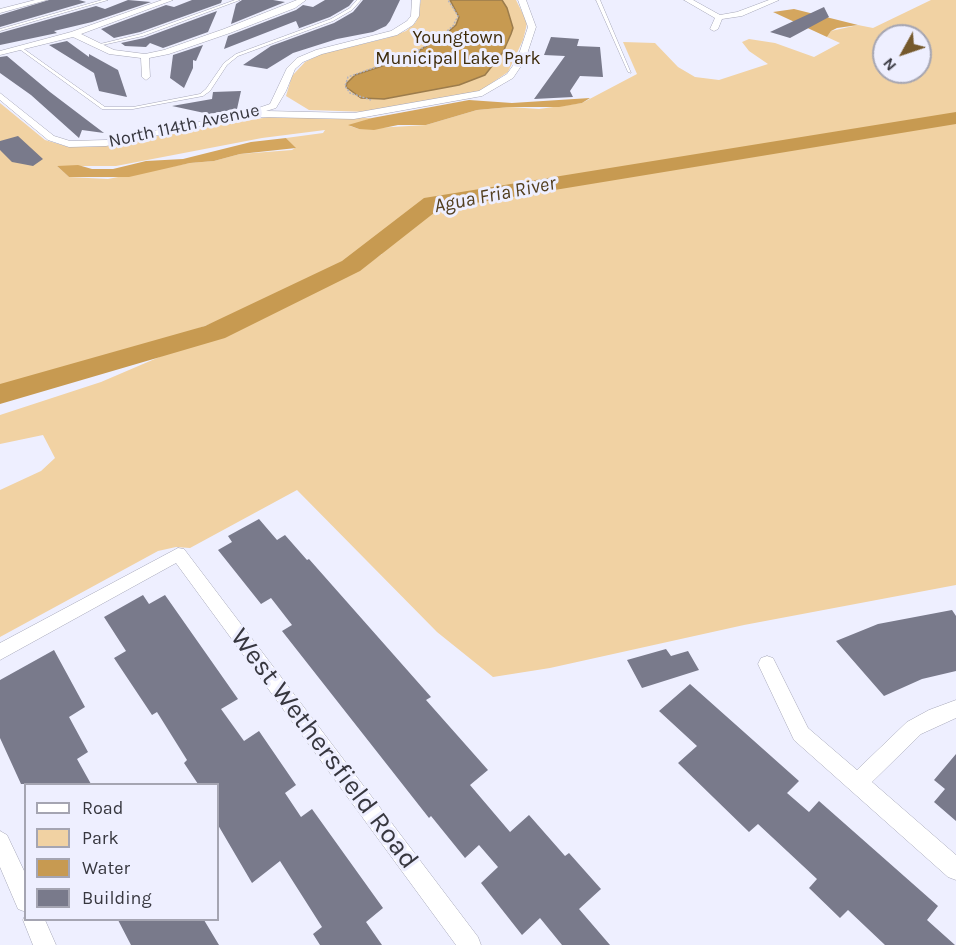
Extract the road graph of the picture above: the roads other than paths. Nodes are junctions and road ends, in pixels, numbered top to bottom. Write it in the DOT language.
graph roads {
  1 [pos="43,0"];
  2 [pos="106,0"];
  3 [pos="169,0"];
  4 [pos="238,0"];
  5 [pos="302,0"];
  6 [pos="359,0"];
  7 [pos="417,0"];
  8 [pos="522,0"];
  9 [pos="598,0"];
  10 [pos="688,0"];
  11 [pos="775,0"];
  12 [pos="763,2"];
  13 [pos="0,11"];
  14 [pos="719,17"];
  15 [pos="714,29"];
  16 [pos="0,30"];
  17 [pos="74,34"];
  18 [pos="98,45"];
  19 [pos="20,48"];
  20 [pos="0,53"];
  21 [pos="145,56"];
  22 [pos="630,72"];
  23 [pos="146,77"];
  24 [pos="0,96"];
  25 [pos="243,116"];
  26 [pos="0,652"];
  27 [pos="767,664"];
  28 [pos="956,709"];
  29 [pos="857,783"];
  30 [pos="0,842"];
  31 [pos="956,869"];
  32 [pos="24,896"];
  33 [pos="34,921"];
  34 [pos="45,945"];
  35 [pos="470,945"];
  1 -- 13 [label="street"];
  2 -- 16 [label="lane"];
  3 -- 17 [label="street"];
  4 -- 18 [label="lane"];
  5 -- 21 [label="street"];
  6 -- 19 [label="lane"];
  7 -- 25 [label="street, North 114th Avenue"];
  8 -- 25 [label="street"];
  9 -- 22 [label="lane"];
  10 -- 14 [label="street"];
  11 -- 12 [label="street"];
  12 -- 14 [label="street"];
  14 -- 15 [label="street"];
  17 -- 18 [label="street"];
  17 -- 19 [label="street"];
  18 -- 21 [label="street"];
  19 -- 20 [label="street"];
  21 -- 23 [label="street"];
  24 -- 25 [label="street, North 114th Avenue"];
  26 -- 35 [label="street, West Wethersfield Road"];
  27 -- 29 [label="street"];
  28 -- 29 [label="street"];
  29 -- 31 [label="street"];
  30 -- 32 [label="street"];
  33 -- 34 [label="street"];
}
